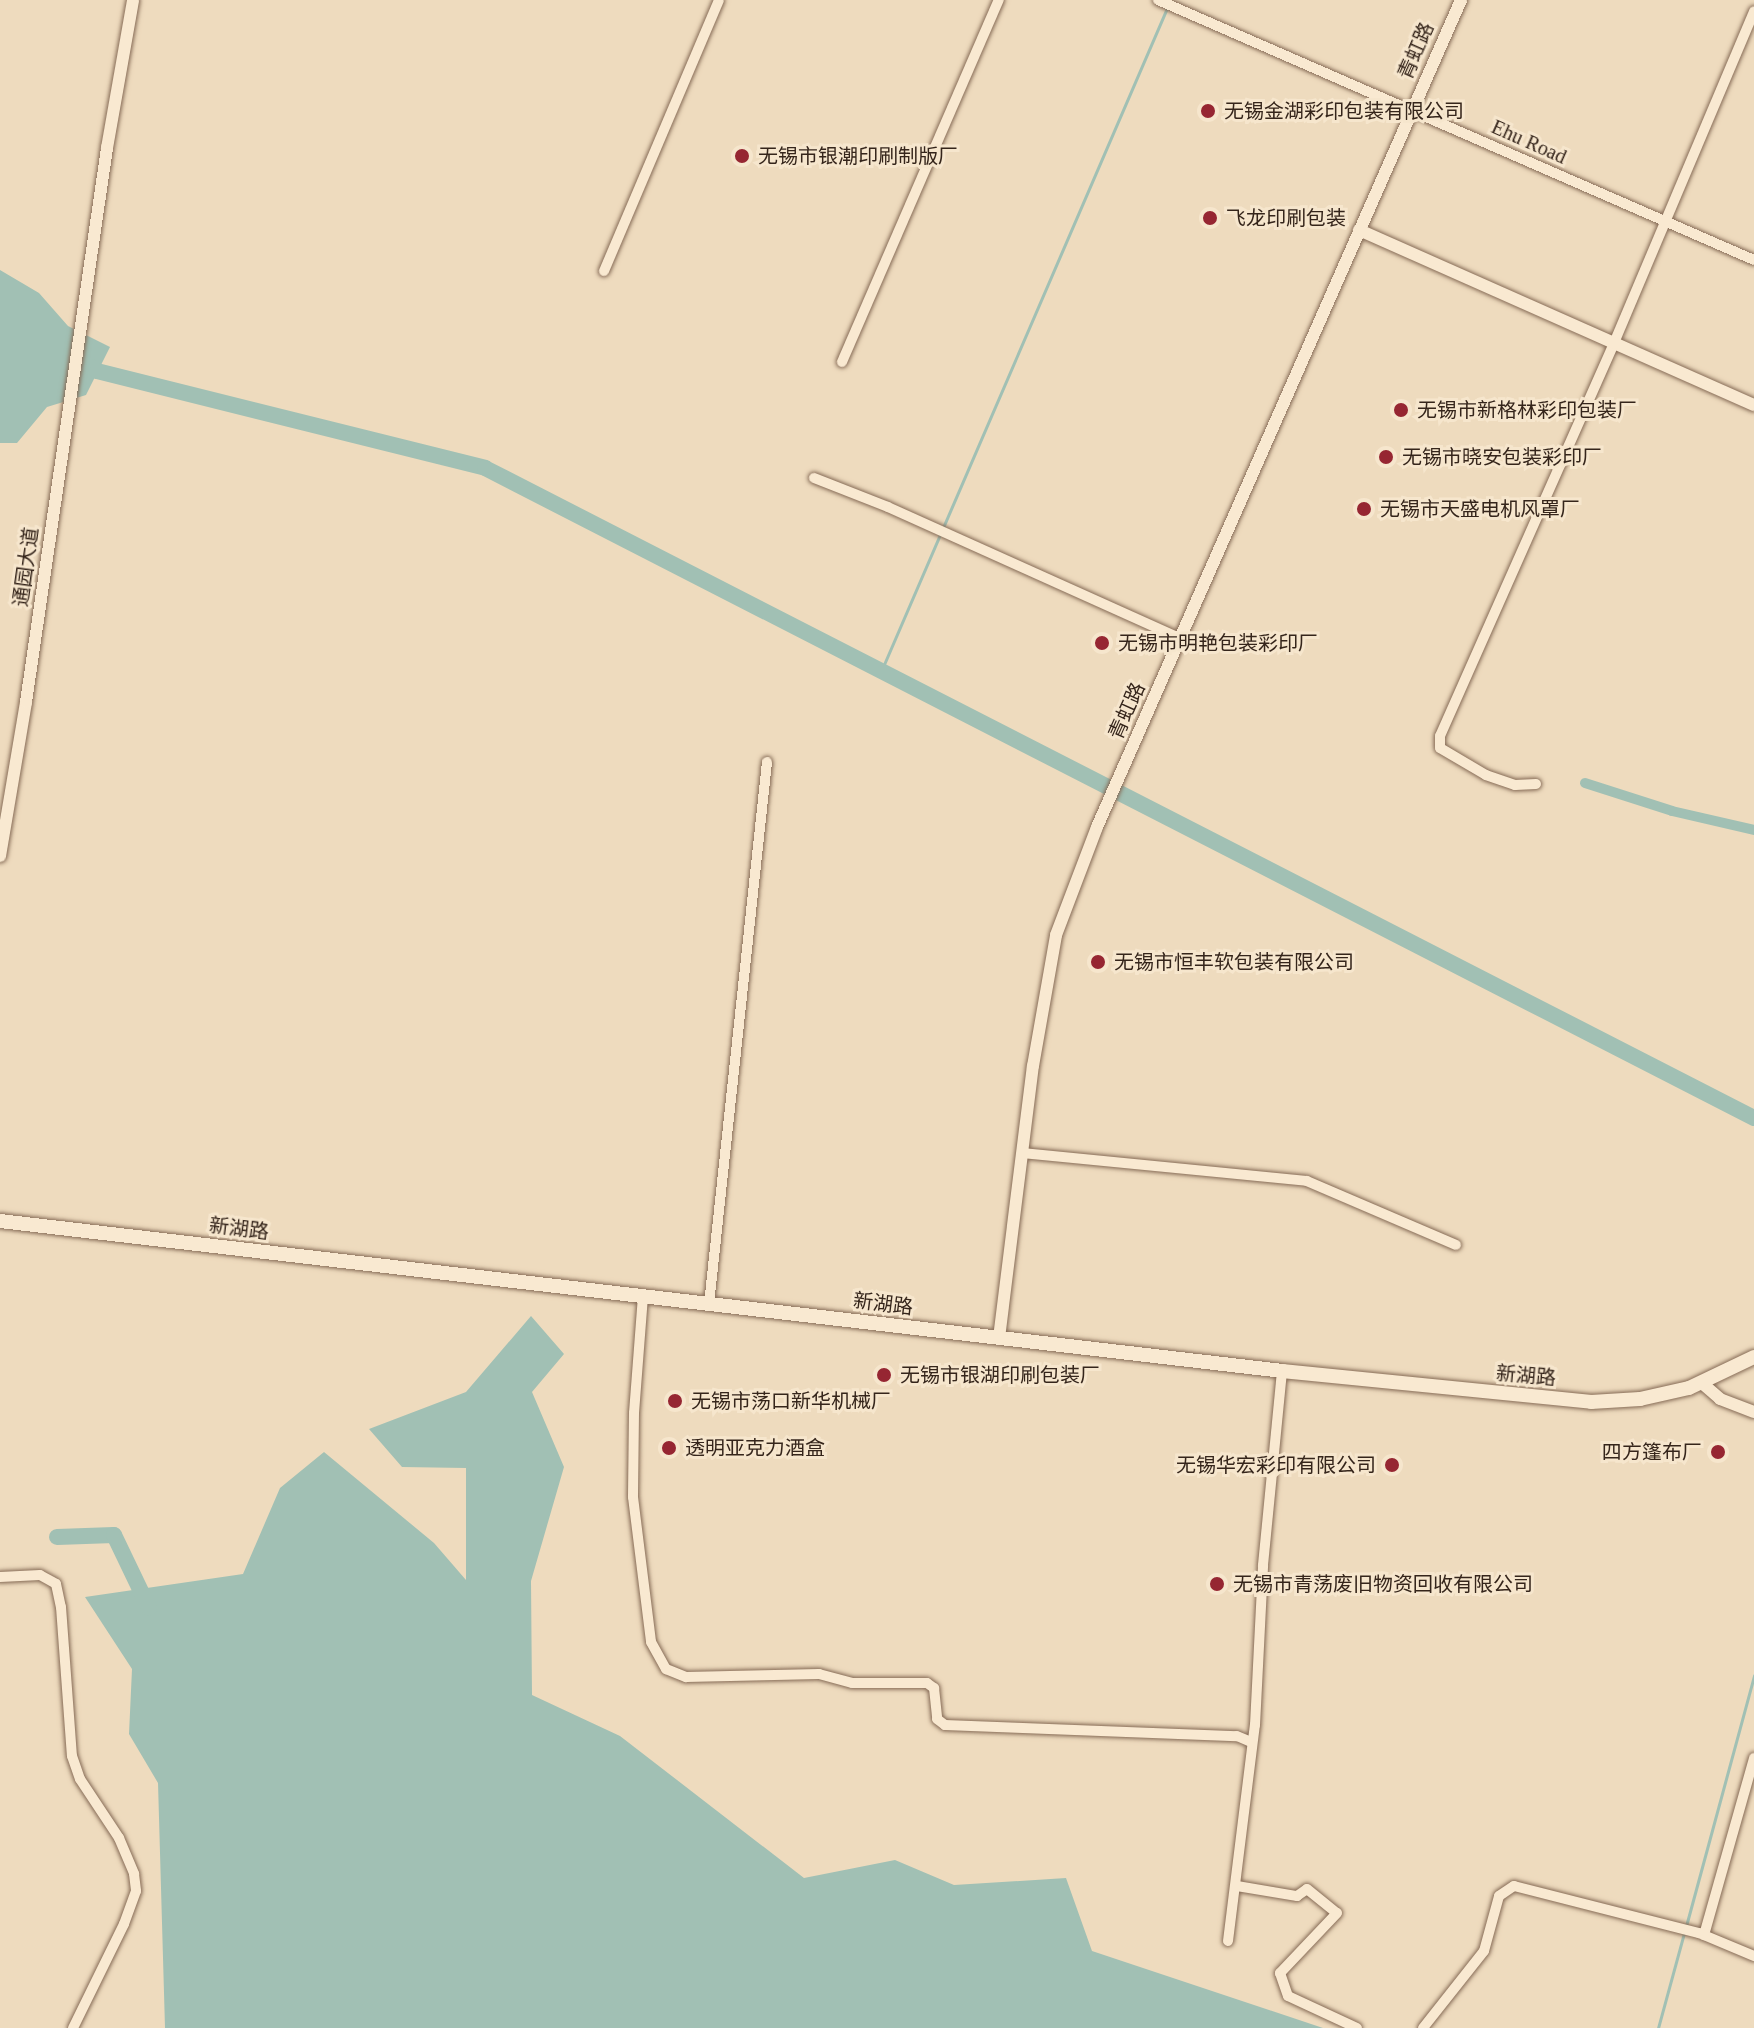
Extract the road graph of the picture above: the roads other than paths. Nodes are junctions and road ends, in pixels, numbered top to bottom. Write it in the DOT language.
graph roads {
  1 [pos="133,0"];
  2 [pos="719,0"];
  3 [pos="999,0"];
  4 [pos="1158,0"];
  5 [pos="1461,0"];
  6 [pos="1754,11"];
  7 [pos="1412,110"];
  8 [pos="1666,221"];
  9 [pos="1359,230"];
  10 [pos="1754,260"];
  11 [pos="604,271"];
  12 [pos="1614,343"];
  13 [pos="842,362"];
  14 [pos="1754,405"];
  15 [pos="814,478"];
  16 [pos="1180,638"];
  17 [pos="767,762"];
  18 [pos="1536,784"];
  19 [pos="0,856"];
  20 [pos="1022,1153"];
  21 [pos="0,1221"];
  22 [pos="1456,1245"];
  23 [pos="643,1296"];
  24 [pos="709,1304"];
  25 [pos="999,1338"];
  26 [pos="1754,1357"];
  27 [pos="1282,1371"];
  28 [pos="1703,1384"];
  29 [pos="1754,1412"];
  30 [pos="0,1577"];
  31 [pos="1251,1742"];
  32 [pos="1754,1758"];
  33 [pos="1741,1809"];
  34 [pos="1754,1813"];
  35 [pos="1237,1886"];
  36 [pos="1702,1934"];
  37 [pos="1228,1941"];
  38 [pos="1754,1956"];
  39 [pos="73,2028"];
  40 [pos="1357,2028"];
  41 [pos="1423,2028"];
  1 -- 19 [label="street, 通园大道"];
  2 -- 11 [label="street"];
  3 -- 13 [label="street"];
  4 -- 7 [label="street, Ehu Road"];
  5 -- 7 [label="street, 青虹路"];
  6 -- 8 [label="street"];
  7 -- 8 [label="street, Ehu Road"];
  7 -- 9 [label="street, 青虹路"];
  8 -- 10 [label="street, Ehu Road"];
  8 -- 12 [label="street"];
  9 -- 12 [label="street"];
  9 -- 16 [label="street, 青虹路"];
  12 -- 14 [label="street"];
  12 -- 18 [label="street"];
  15 -- 16 [label="street"];
  16 -- 20 [label="street, 青虹路"];
  17 -- 24 [label="street"];
  20 -- 22 [label="street"];
  20 -- 25 [label="street, 青虹路"];
  21 -- 23 [label="main road, 新湖路"];
  23 -- 24 [label="main road, 新湖路"];
  23 -- 31 [label="street"];
  24 -- 25 [label="main road, 新湖路"];
  25 -- 27 [label="main road, 新湖路"];
  26 -- 28 [label="main road, 新湖路"];
  27 -- 28 [label="main road, 新湖路"];
  27 -- 31 [label="street"];
  28 -- 29 [label="street"];
  30 -- 39 [label="street"];
  31 -- 35 [label="street"];
  32 -- 33 [label="street"];
  33 -- 34 [label="street"];
  33 -- 36 [label="street"];
  35 -- 37 [label="street"];
  35 -- 40 [label="street"];
  36 -- 38 [label="street"];
  36 -- 41 [label="street"];
}
